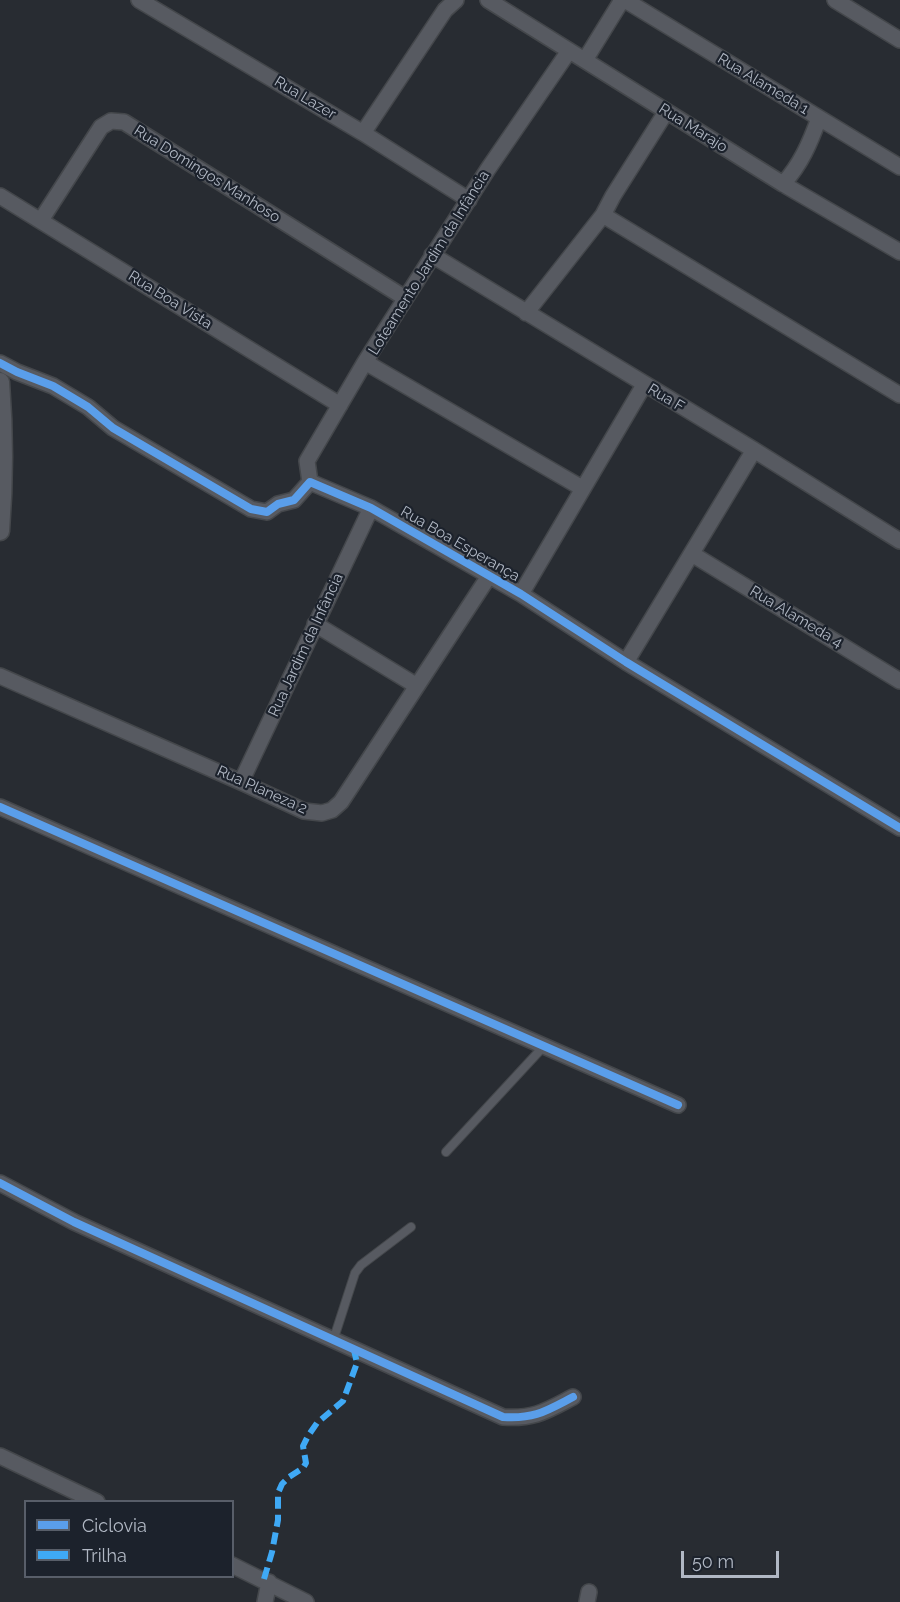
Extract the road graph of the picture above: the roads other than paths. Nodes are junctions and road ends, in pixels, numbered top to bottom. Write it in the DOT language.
graph roads {
  1 [pos="139,0"];
  2 [pos="456,0"];
  3 [pos="488,0"];
  4 [pos="624,0"];
  5 [pos="835,0"];
  6 [pos="900,40"];
  7 [pos="569,51"];
  8 [pos="585,60"];
  9 [pos="666,112"];
  10 [pos="819,118"];
  11 [pos="363,133"];
  12 [pos="900,167"];
  13 [pos="783,184"];
  14 [pos="0,196"];
  15 [pos="469,200"];
  16 [pos="603,215"];
  17 [pos="41,220"];
  18 [pos="900,252"];
  19 [pos="432,255"];
  20 [pos="405,298"];
  21 [pos="526,313"];
  22 [pos="0,363"];
  23 [pos="365,363"];
  24 [pos="0,382"];
  25 [pos="644,385"];
  26 [pos="900,395"];
  27 [pos="340,405"];
  28 [pos="754,450"];
  29 [pos="310,482"];
  30 [pos="582,488"];
  31 [pos="371,508"];
  32 [pos="0,531"];
  33 [pos="900,541"];
  34 [pos="692,554"];
  35 [pos="489,576"];
  36 [pos="521,594"];
  37 [pos="315,624"];
  38 [pos="626,662"];
  39 [pos="0,675"];
  40 [pos="900,681"];
  41 [pos="417,686"];
  42 [pos="242,782"];
  43 [pos="0,807"];
  44 [pos="900,828"];
  45 [pos="544,1046"];
  46 [pos="678,1105"];
  47 [pos="446,1152"];
  48 [pos="0,1183"];
  49 [pos="411,1227"];
  50 [pos="333,1341"];
  51 [pos="573,1397"];
  52 [pos="0,1456"];
  53 [pos="94,1500"];
  54 [pos="234,1566"];
  55 [pos="269,1582"];
  56 [pos="265,1602"];
  57 [pos="306,1602"];
  1 -- 11 [label="street, Rua Lazer"];
  2 -- 11 [label="street"];
  3 -- 7 [label="street, Rua Marajo"];
  4 -- 8 [label="street"];
  4 -- 10 [label="street, Rua Alameda 1"];
  5 -- 6 [label="street"];
  7 -- 8 [label="street, Rua Marajo"];
  7 -- 15 [label="street, Loteamento Jardim da Infância"];
  8 -- 9 [label="street, Rua Marajo"];
  9 -- 13 [label="street, Rua Marajo"];
  9 -- 16 [label="street"];
  10 -- 12 [label="street, Rua Alameda 1"];
  10 -- 13 [label="street"];
  11 -- 15 [label="street, Rua Lazer"];
  13 -- 18 [label="street, Rua Marajo"];
  14 -- 17 [label="street, Rua Boa Vista"];
  15 -- 19 [label="street, Loteamento Jardim da Infância"];
  16 -- 21 [label="street"];
  16 -- 26 [label="street"];
  17 -- 20 [label="street, Rua Domingos Manhoso"];
  17 -- 27 [label="street, Rua Boa Vista"];
  19 -- 20 [label="street, Loteamento Jardim da Infância"];
  19 -- 21 [label="street, Rua F"];
  20 -- 23 [label="street, Loteamento Jardim da Infância"];
  21 -- 25 [label="street, Rua F"];
  22 -- 29 [label="street"];
  23 -- 27 [label="street, Loteamento Jardim da Infância"];
  23 -- 30 [label="street"];
  24 -- 32 [label="street"];
  25 -- 28 [label="street, Rua F"];
  25 -- 30 [label="street"];
  27 -- 29 [label="street, Loteamento Jardim da Infância"];
  28 -- 33 [label="street, Rua F"];
  28 -- 34 [label="street"];
  29 -- 31 [label="street, Rua Boa Esperança"];
  30 -- 36 [label="street"];
  31 -- 35 [label="street, Rua Boa Esperança"];
  31 -- 37 [label="street, Rua Jardim da Infância"];
  34 -- 38 [label="street"];
  34 -- 40 [label="street, Rua Alameda 4"];
  35 -- 36 [label="street, Rua Boa Esperança"];
  35 -- 41 [label="street, Rua Planeza 2"];
  36 -- 38 [label="street, Rua Boa Esperança"];
  37 -- 41 [label="street"];
  37 -- 42 [label="street, Rua Jardim da Infância"];
  38 -- 44 [label="street, Rua Boa Esperança"];
  39 -- 42 [label="street, Rua Planeza 2"];
  41 -- 42 [label="street, Rua Planeza 2"];
  43 -- 45 [label="street"];
  45 -- 46 [label="street"];
  45 -- 47 [label="lane"];
  48 -- 50 [label="street"];
  49 -- 50 [label="lane"];
  50 -- 51 [label="street"];
  52 -- 53 [label="street"];
  54 -- 55 [label="street"];
  55 -- 56 [label="street"];
  55 -- 57 [label="street"];
}
